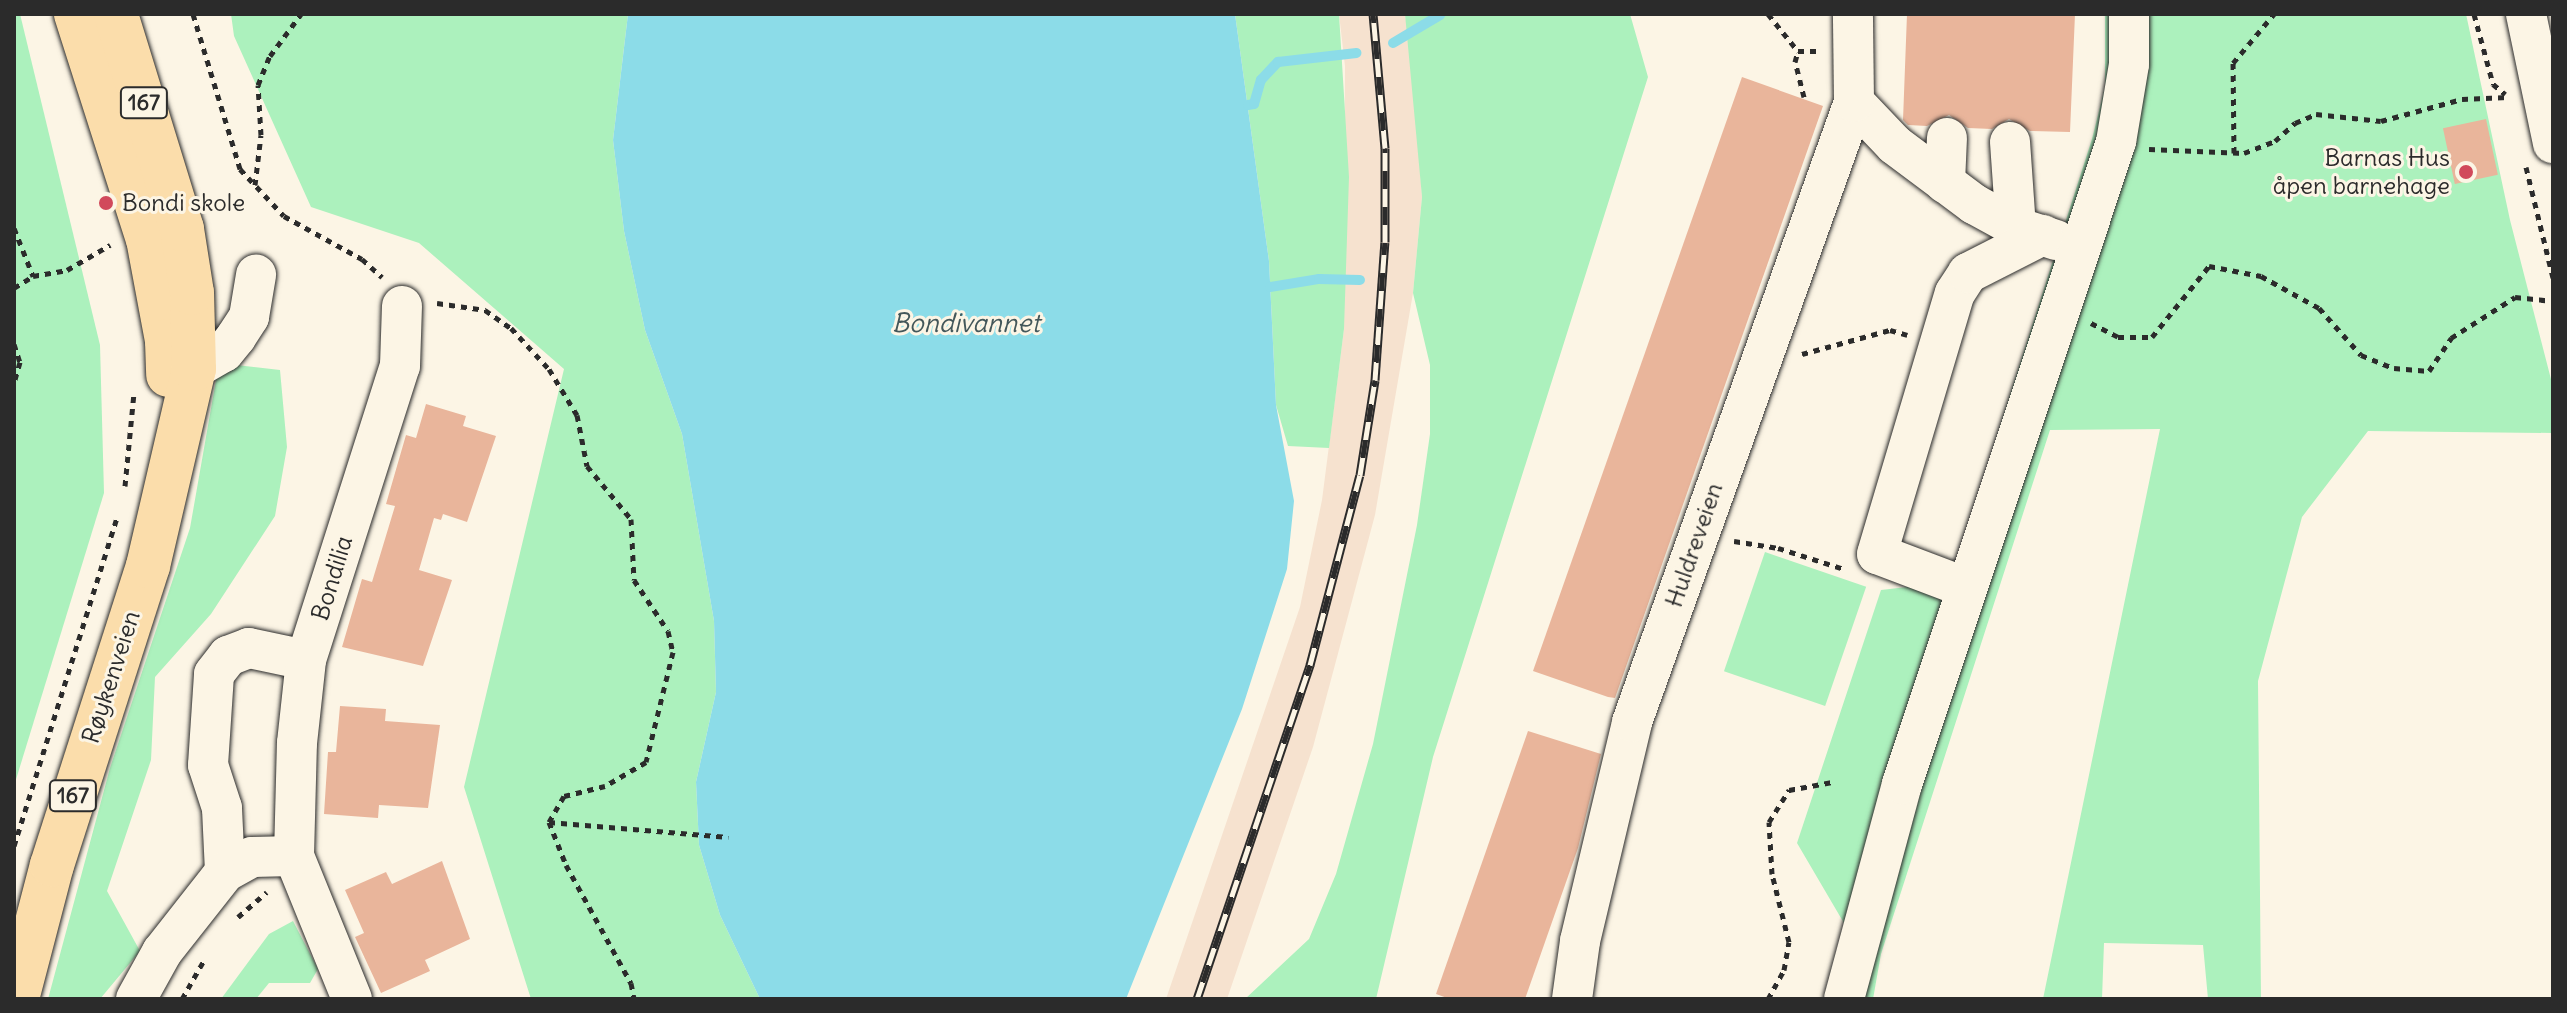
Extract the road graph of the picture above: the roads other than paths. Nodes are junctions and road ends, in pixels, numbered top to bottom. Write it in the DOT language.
graph roads {
  1 [pos="76,14"];
  2 [pos="116,14"];
  3 [pos="1853,14"];
  4 [pos="2129,14"];
  5 [pos="2526,14"];
  6 [pos="1854,102"];
  7 [pos="1947,138"];
  8 [pos="2010,142"];
  9 [pos="2553,143"];
  10 [pos="1945,183"];
  11 [pos="2029,231"];
  12 [pos="2083,248"];
  13 [pos="256,275"];
  14 [pos="402,306"];
  15 [pos="194,369"];
  16 [pos="175,448"];
  17 [pos="1967,588"];
  18 [pos="306,660"];
  19 [pos="294,856"];
  20 [pos="225,872"];
  21 [pos="17,999"];
  22 [pos="136,999"];
  23 [pos="352,999"];
  24 [pos="1572,999"];
  25 [pos="1844,999"];
  1 -- 16 [label="main road, Røykenveien / 167"];
  2 -- 15 [label="main road, Røykenveien / 167"];
  3 -- 6 [label="street, Huldreveien"];
  4 -- 12 [label="street"];
  5 -- 9 [label="street"];
  6 -- 10 [label="street"];
  6 -- 24 [label="street, Huldreveien"];
  7 -- 10 [label="street"];
  8 -- 11 [label="street"];
  10 -- 11 [label="street"];
  11 -- 12 [label="street"];
  11 -- 17 [label="street"];
  12 -- 17 [label="street"];
  13 -- 15 [label="street"];
  14 -- 18 [label="street, Bondilia"];
  15 -- 16 [label="main road, Røykenveien / 167"];
  16 -- 21 [label="main road, Røykenveien / 167"];
  17 -- 25 [label="street"];
  18 -- 19 [label="street, Bondilia"];
  18 -- 20 [label="street"];
  19 -- 20 [label="street"];
  19 -- 23 [label="street, Bondilia"];
  20 -- 22 [label="street"];
}
